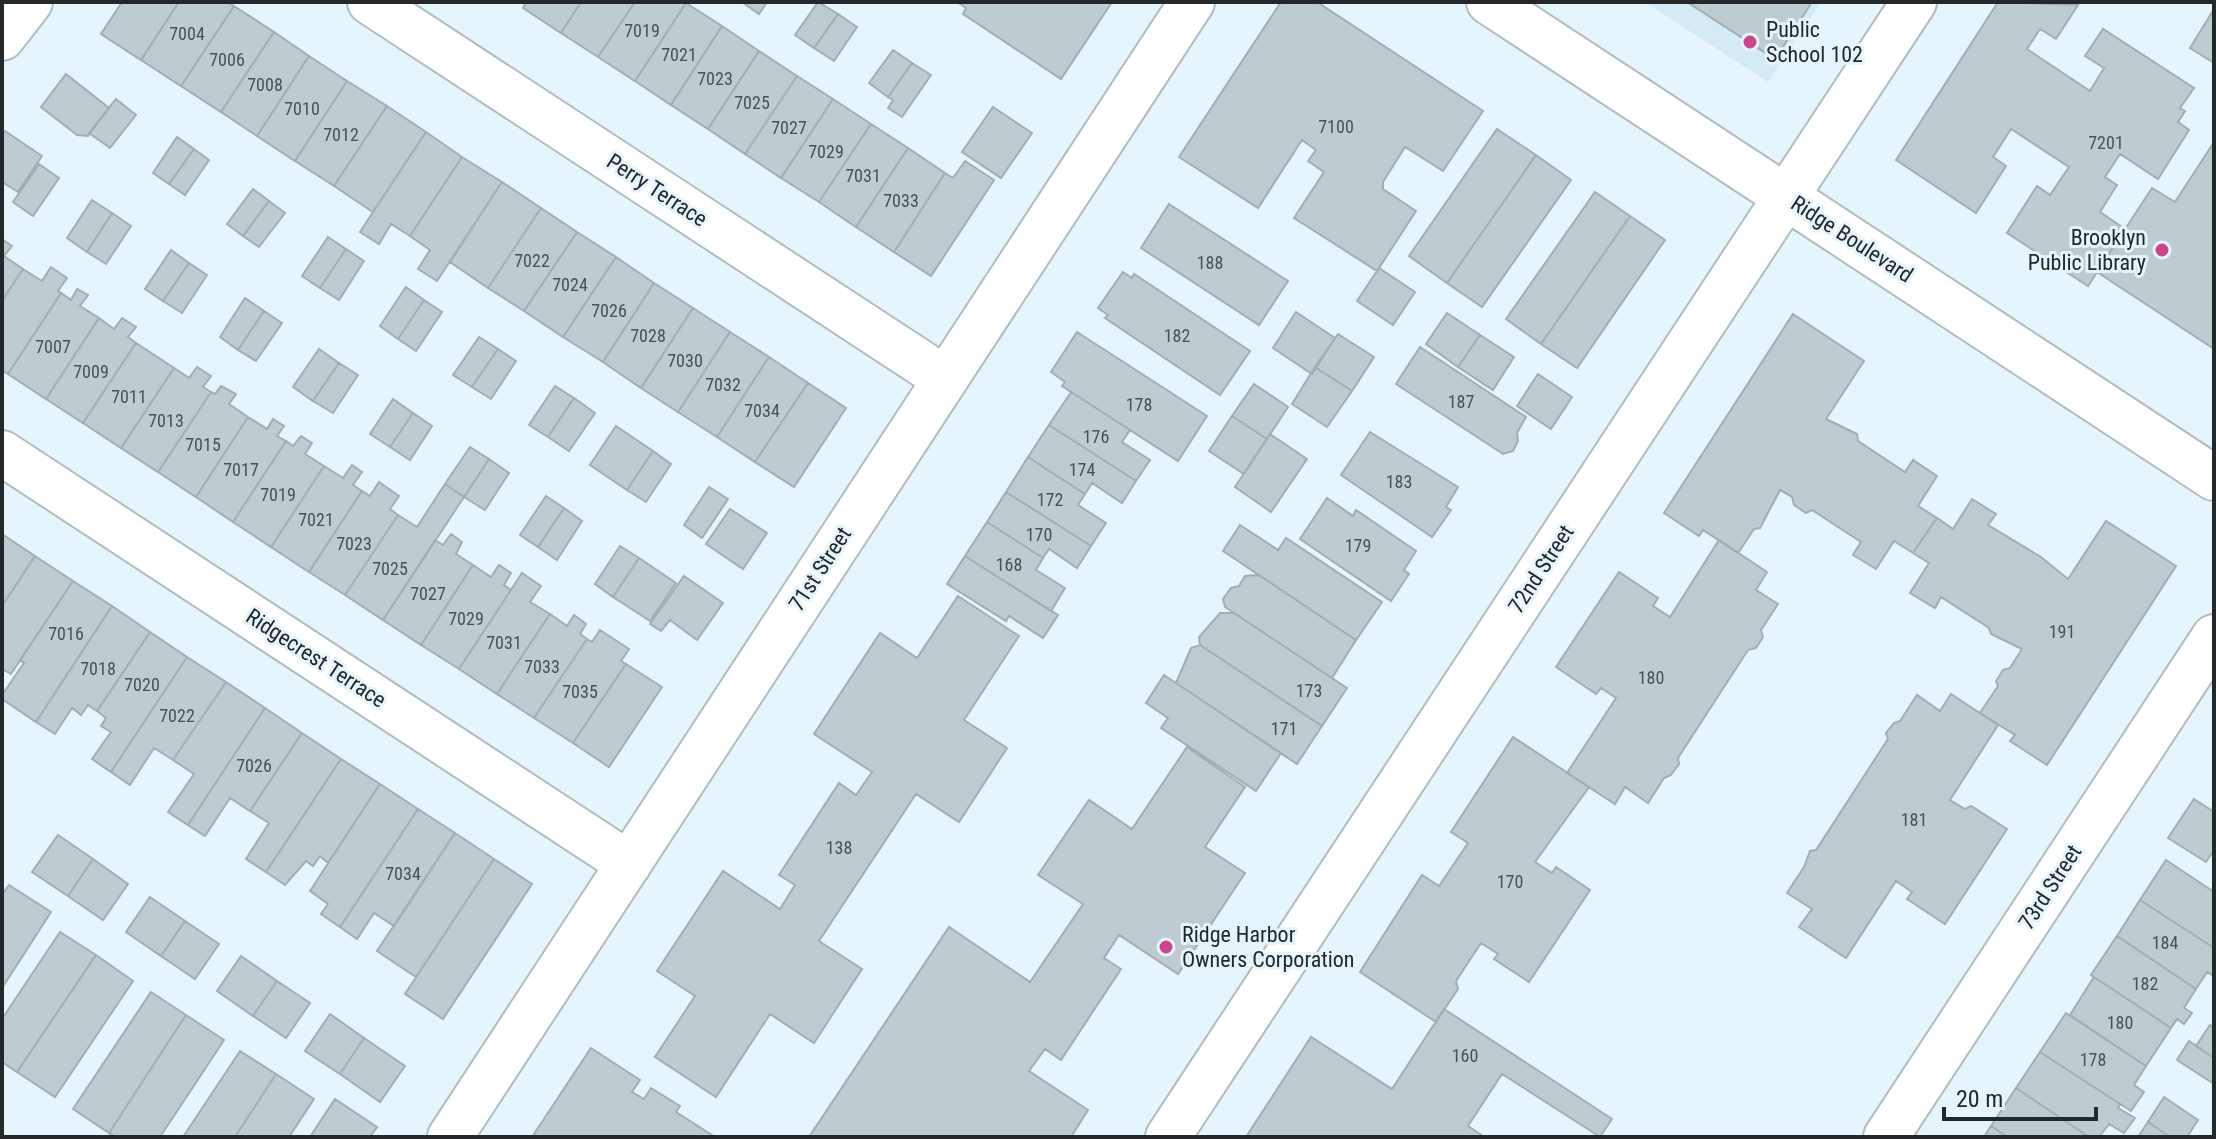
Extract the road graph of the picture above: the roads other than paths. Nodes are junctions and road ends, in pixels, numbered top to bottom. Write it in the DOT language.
graph roads {
  1 [pos="30,2"];
  2 [pos="370,2"];
  3 [pos="1192,2"];
  4 [pos="1489,2"];
  5 [pos="1914,2"];
  6 [pos="2,38"];
  7 [pos="1786,196"];
  8 [pos="944,378"];
  9 [pos="2,453"];
  10 [pos="2214,478"];
  11 [pos="2214,637"];
  12 [pos="629,864"];
  13 [pos="450,1137"];
  14 [pos="1168,1137"];
  15 [pos="1886,1137"];
  1 -- 6 [label="street"];
  2 -- 8 [label="street, Perry Terrace"];
  3 -- 8 [label="street, 71st Street"];
  4 -- 7 [label="street, Ridge Boulevard"];
  5 -- 7 [label="street, 72nd Street"];
  7 -- 10 [label="street, Ridge Boulevard"];
  7 -- 14 [label="street, 72nd Street"];
  8 -- 12 [label="street, 71st Street"];
  9 -- 12 [label="street, Ridgecrest Terrace"];
  11 -- 15 [label="street, 73rd Street"];
  12 -- 13 [label="street, 71st Street"];
}
